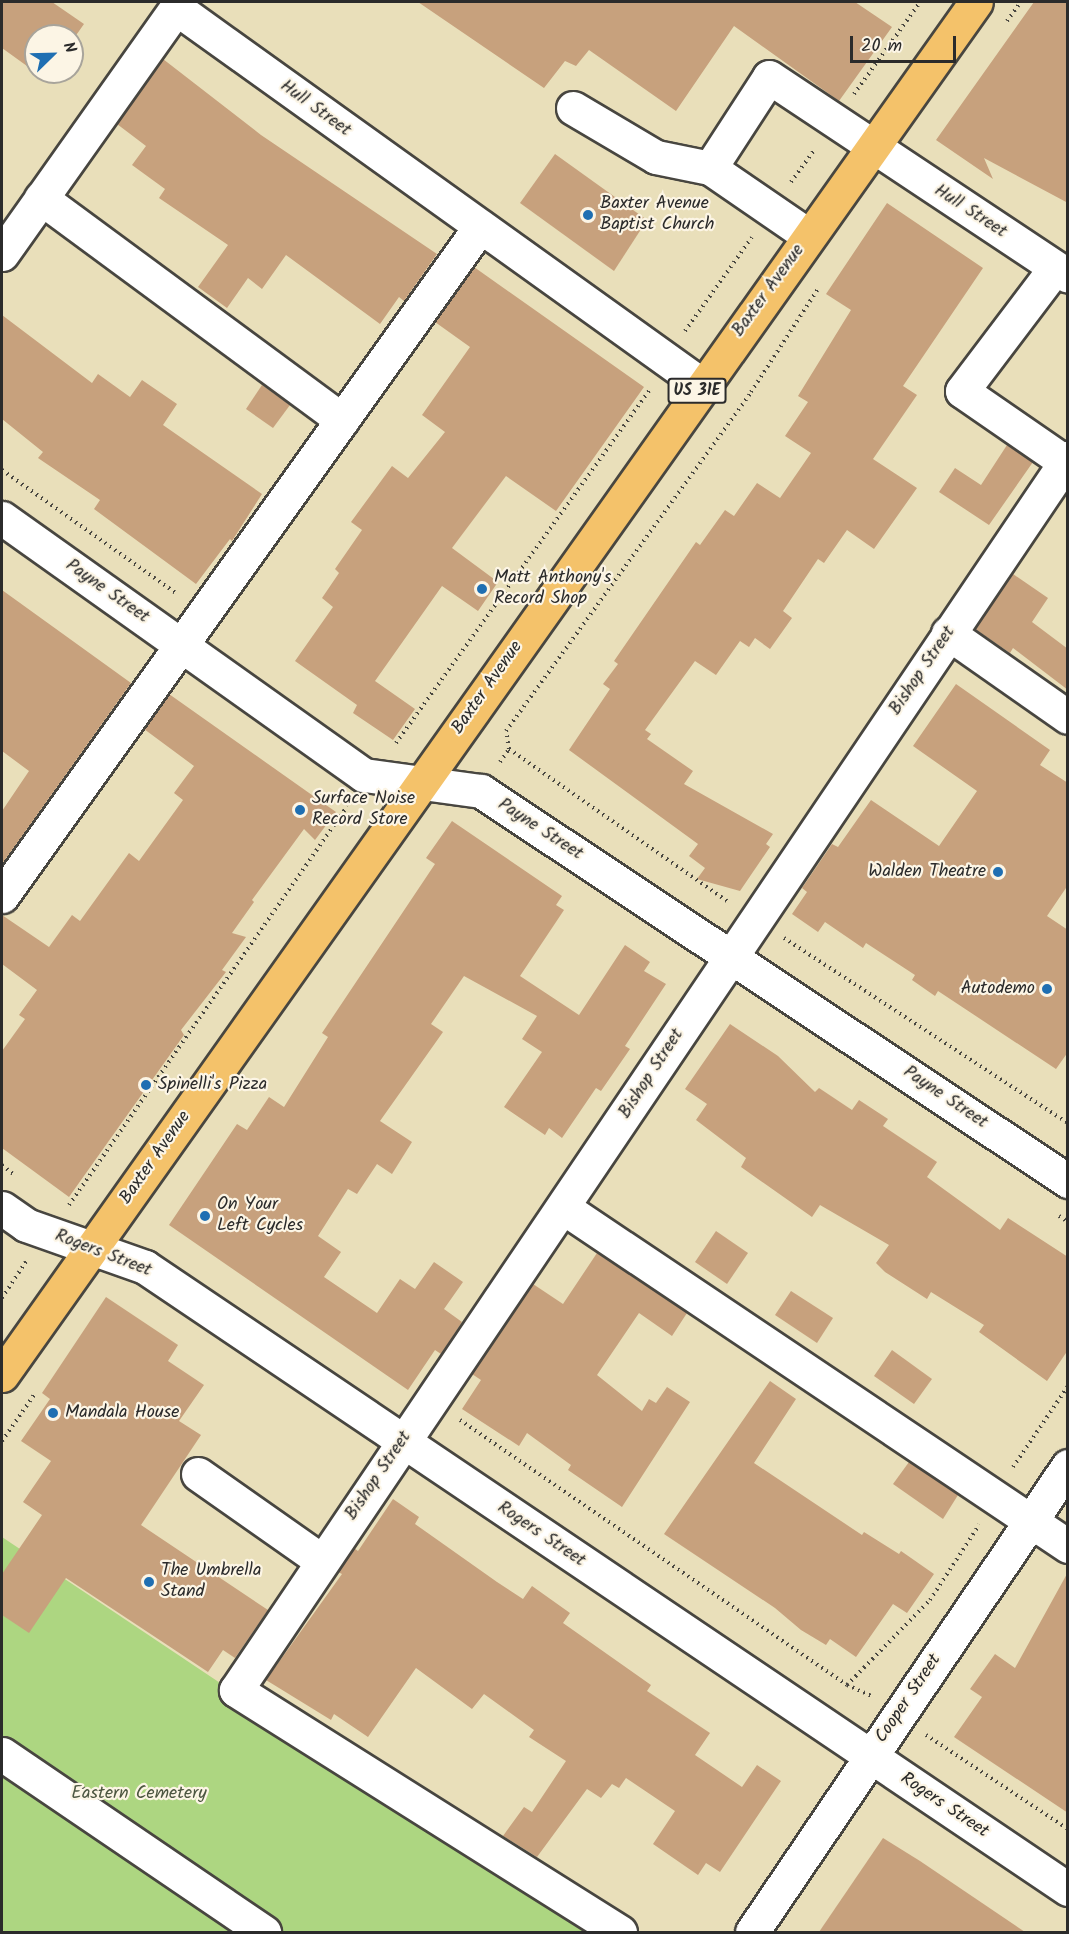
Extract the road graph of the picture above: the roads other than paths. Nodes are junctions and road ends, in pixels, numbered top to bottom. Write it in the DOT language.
graph roads {
  1 [pos="976,2"];
  2 [pos="573,108"];
  3 [pos="872,148"];
  4 [pos="710,168"];
  5 [pos="41,198"];
  6 [pos="479,228"];
  7 [pos="809,236"];
  8 [pos="2,254"];
  9 [pos="1061,272"];
  10 [pos="702,384"];
  11 [pos="342,420"];
  12 [pos="1066,460"];
  13 [pos="2,518"];
  14 [pos="948,633"];
  15 [pos="180,645"];
  16 [pos="1068,717"];
  17 [pos="422,782"];
  18 [pos="7,875"];
  19 [pos="730,954"];
  20 [pos="1068,1180"];
  21 [pos="2,1208"];
  22 [pos="564,1208"];
  23 [pos="91,1249"];
  24 [pos="2,1376"];
  25 [pos="402,1441"];
  26 [pos="1068,1466"];
  27 [pos="198,1474"];
  28 [pos="1031,1522"];
  29 [pos="1068,1546"];
  30 [pos="322,1561"];
  31 [pos="2,1754"];
  32 [pos="870,1756"];
  33 [pos="1068,1888"];
  34 [pos="264,1932"];
  35 [pos="620,1932"];
  36 [pos="752,1932"];
  1 -- 3 [label="main road, Baxter Avenue / US 31E"];
  2 -- 4 [label="street"];
  3 -- 4 [label="street, Hull Street"];
  3 -- 7 [label="main road, Baxter Avenue / US 31E"];
  3 -- 9 [label="street, Hull Street"];
  4 -- 7 [label="street"];
  5 -- 6 [label="street, Hull Street"];
  5 -- 8 [label="street, Hull Street"];
  5 -- 11 [label="street"];
  6 -- 10 [label="street, Hull Street"];
  6 -- 11 [label="street"];
  7 -- 10 [label="main road, Baxter Avenue / US 31E"];
  9 -- 12 [label="street"];
  10 -- 17 [label="main road, Baxter Avenue / US 31E"];
  11 -- 15 [label="street"];
  12 -- 14 [label="street, Bishop Street"];
  13 -- 15 [label="street, Payne Street"];
  14 -- 16 [label="street"];
  14 -- 19 [label="street, Bishop Street"];
  15 -- 17 [label="street, Payne Street"];
  15 -- 18 [label="street"];
  17 -- 19 [label="street, Payne Street"];
  17 -- 23 [label="main road, Baxter Avenue / US 31E"];
  19 -- 20 [label="street, Payne Street"];
  19 -- 22 [label="street, Bishop Street"];
  21 -- 23 [label="street, Rogers Street"];
  22 -- 25 [label="street, Bishop Street"];
  22 -- 28 [label="street"];
  23 -- 24 [label="main road, Baxter Avenue / US 31E"];
  23 -- 25 [label="street, Rogers Street"];
  25 -- 30 [label="street, Bishop Street"];
  25 -- 32 [label="street, Rogers Street"];
  26 -- 28 [label="street, Cooper Street"];
  27 -- 30 [label="street"];
  28 -- 29 [label="street"];
  28 -- 32 [label="street, Cooper Street"];
  30 -- 35 [label="street, Bishop Street"];
  31 -- 34 [label="street"];
  32 -- 33 [label="street, Rogers Street"];
  32 -- 36 [label="street, Cooper Street"];
}
